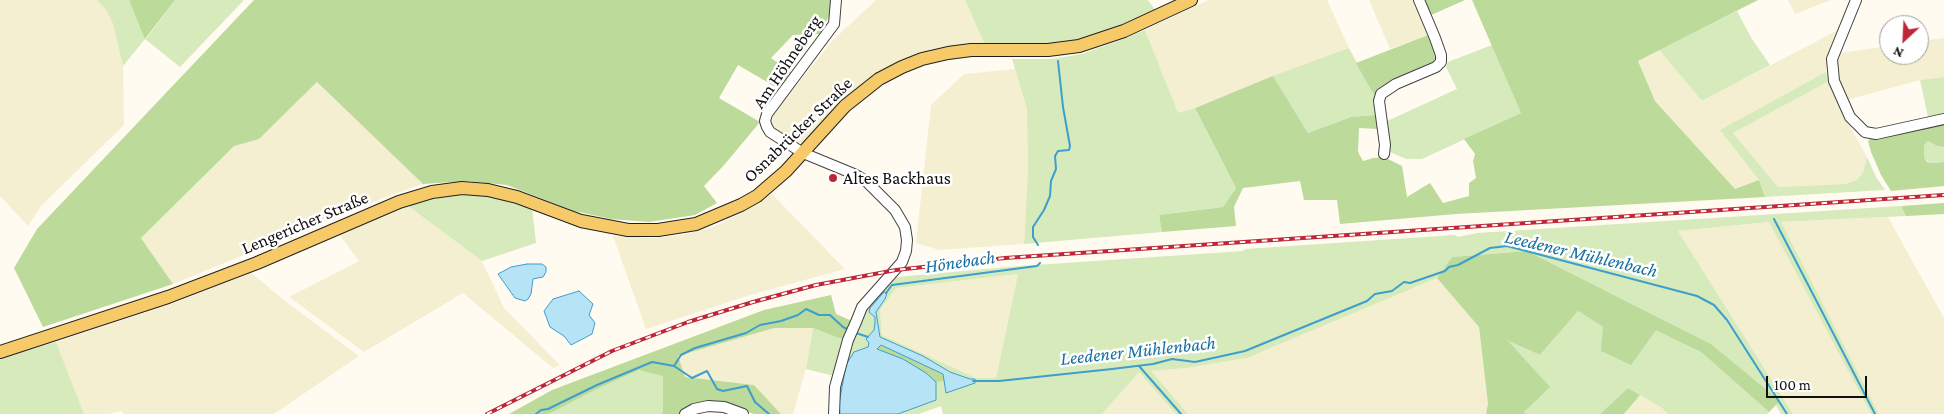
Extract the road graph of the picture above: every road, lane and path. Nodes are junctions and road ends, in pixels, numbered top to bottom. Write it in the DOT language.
graph roads {
  1 [pos="836,0"];
  2 [pos="1191,0"];
  3 [pos="1419,0"];
  4 [pos="1856,0"];
  5 [pos="1944,119"];
  6 [pos="803,153"];
  7 [pos="1384,154"];
  8 [pos="628,230"];
  9 [pos="0,352"];
  10 [pos="685,414"];
  11 [pos="742,414"];
  12 [pos="834,414"];
  1 -- 6 [label="street, Am Höhneberg"];
  2 -- 6 [label="main road, Osnabrücker Straße"];
  3 -- 7 [label="street"];
  4 -- 5 [label="street"];
  6 -- 8 [label="main road, Osnabrücker Straße"];
  6 -- 12 [label="street"];
  8 -- 9 [label="main road, Lengericher Straße"];
  10 -- 11 [label="street"];
}
